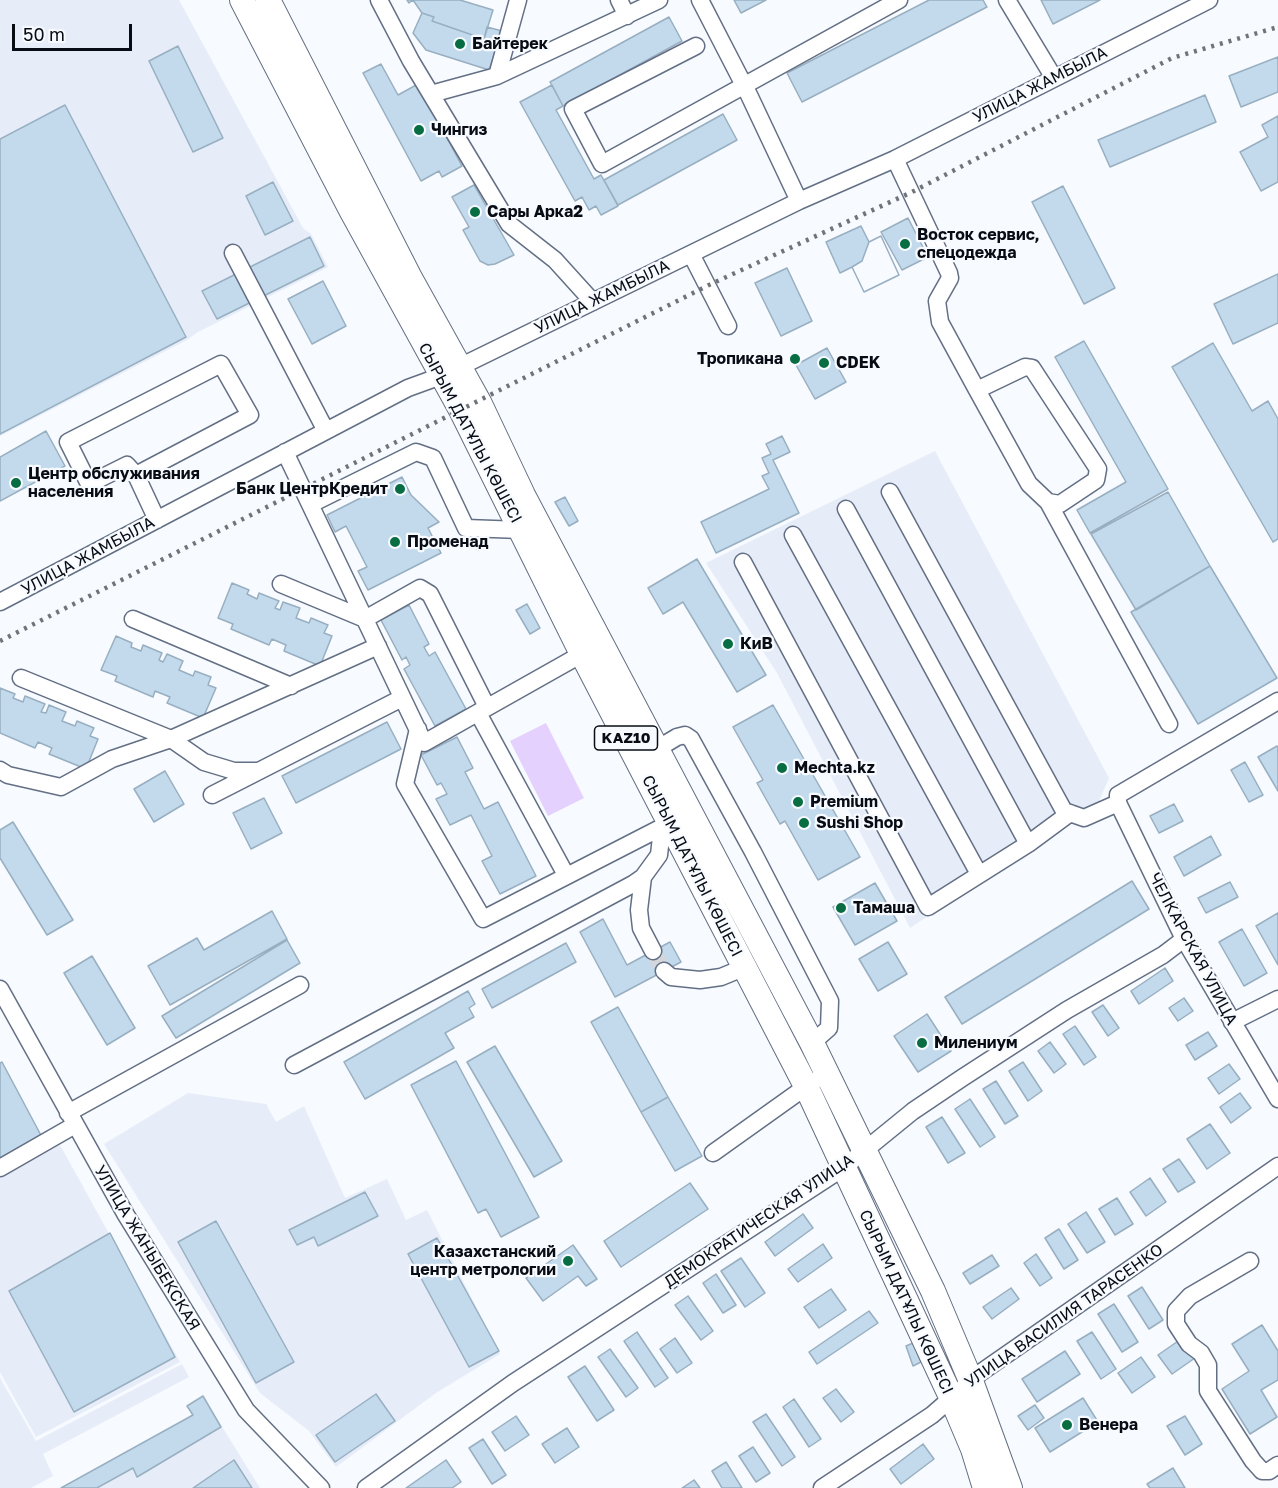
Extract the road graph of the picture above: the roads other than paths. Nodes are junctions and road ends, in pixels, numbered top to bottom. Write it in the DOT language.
graph roads {
  1 [pos="242,0"];
  2 [pos="268,0"];
  3 [pos="379,0"];
  4 [pos="518,0"];
  5 [pos="619,0"];
  6 [pos="658,0"];
  7 [pos="700,0"];
  8 [pos="899,0"];
  9 [pos="1007,0"];
  10 [pos="1209,0"];
  11 [pos="627,16"];
  12 [pos="696,46"];
  13 [pos="497,75"];
  14 [pos="1054,78"];
  15 [pos="745,87"];
  16 [pos="431,94"];
  17 [pos="895,159"];
  18 [pos="800,201"];
  19 [pos="233,253"];
  20 [pos="691,254"];
  21 [pos="593,302"];
  22 [pos="728,326"];
  23 [pos="450,371"];
  24 [pos="977,390"];
  25 [pos="326,431"];
  26 [pos="285,453"];
  27 [pos="136,475"];
  28 [pos="890,492"];
  29 [pos="1048,502"];
  30 [pos="311,504"];
  31 [pos="846,509"];
  32 [pos="157,520"];
  33 [pos="521,530"];
  34 [pos="793,535"];
  35 [pos="743,562"];
  36 [pos="281,584"];
  37 [pos="0,602"];
  38 [pos="133,619"];
  39 [pos="364,619"];
  40 [pos="378,646"];
  41 [pos="582,654"];
  42 [pos="21,678"];
  43 [pos="291,686"];
  44 [pos="402,698"];
  45 [pos="1278,701"];
  46 [pos="482,710"];
  47 [pos="1169,723"];
  48 [pos="418,729"];
  49 [pos="171,739"];
  50 [pos="657,748"];
  51 [pos="0,771"];
  52 [pos="260,771"];
  53 [pos="212,795"];
  54 [pos="1118,799"];
  55 [pos="1070,813"];
  56 [pos="667,825"];
  57 [pos="1028,844"];
  58 [pos="980,874"];
  59 [pos="566,875"];
  60 [pos="643,877"];
  61 [pos="1184,939"];
  62 [pos="653,951"];
  63 [pos="743,968"];
  64 [pos="664,970"];
  65 [pos="300,986"];
  66 [pos="0,989"];
  67 [pos="1278,999"];
  68 [pos="1232,1022"];
  69 [pos="812,1043"];
  70 [pos="294,1065"];
  71 [pos="826,1073"];
  72 [pos="806,1086"];
  73 [pos="1278,1099"];
  74 [pos="71,1119"];
  75 [pos="865,1149"];
  76 [pos="712,1154"];
  77 [pos="1278,1167"];
  78 [pos="0,1168"];
  79 [pos="843,1168"];
  80 [pos="1250,1261"];
  81 [pos="971,1381"];
  82 [pos="951,1397"];
  83 [pos="1278,1465"];
  84 [pos="321,1488"];
  85 [pos="366,1488"];
  86 [pos="822,1488"];
  87 [pos="985,1488"];
  88 [pos="1010,1488"];
  1 -- 23 [label="highway, СЫРЫМ ДАТҰЛЫ КӨШЕСІ / KAZ10"];
  2 -- 23 [label="highway, СЫРЫМ ДАТҰЛЫ КӨШЕСІ / KAZ10"];
  3 -- 16 [label="street"];
  4 -- 13 [label="street"];
  5 -- 11 [label="street"];
  6 -- 11 [label="street"];
  7 -- 15 [label="street"];
  8 -- 15 [label="street"];
  9 -- 14 [label="street"];
  10 -- 14 [label="street, УЛИЦА ЖАМБЫЛА"];
  11 -- 13 [label="street"];
  12 -- 15 [label="street"];
  13 -- 16 [label="street"];
  14 -- 17 [label="street, УЛИЦА ЖАМБЫЛА"];
  15 -- 18 [label="street"];
  16 -- 21 [label="street"];
  17 -- 18 [label="street, УЛИЦА ЖАМБЫЛА"];
  17 -- 24 [label="street"];
  18 -- 20 [label="street, УЛИЦА ЖАМБЫЛА"];
  19 -- 25 [label="street"];
  20 -- 21 [label="street, УЛИЦА ЖАМБЫЛА"];
  20 -- 22 [label="street"];
  21 -- 23 [label="street, УЛИЦА ЖАМБЫЛА"];
  23 -- 25 [label="street, УЛИЦА ЖАМБЫЛА"];
  23 -- 33 [label="highway, СЫРЫМ ДАТҰЛЫ КӨШЕСІ / KAZ10"];
  23 -- 50 [label="highway, СЫРЫМ ДАТҰЛЫ КӨШЕСІ / KAZ10"];
  24 -- 29 [label="street"];
  24 -- 29 [label="street"];
  25 -- 26 [label="street, УЛИЦА ЖАМБЫЛА"];
  26 -- 30 [label="street"];
  26 -- 32 [label="street, УЛИЦА ЖАМБЫЛА"];
  27 -- 27 [label="street"];
  27 -- 32 [label="street"];
  28 -- 55 [label="street"];
  29 -- 47 [label="street"];
  30 -- 33 [label="street"];
  30 -- 39 [label="street"];
  31 -- 57 [label="street"];
  32 -- 37 [label="street, УЛИЦА ЖАМБЫЛА"];
  33 -- 41 [label="highway, СЫРЫМ ДАТҰЛЫ КӨШЕСІ / KAZ10"];
  34 -- 58 [label="street"];
  35 -- 58 [label="street"];
  36 -- 39 [label="street"];
  38 -- 43 [label="street"];
  39 -- 40 [label="street"];
  39 -- 46 [label="street"];
  40 -- 43 [label="street"];
  40 -- 44 [label="street"];
  41 -- 46 [label="street"];
  41 -- 56 [label="highway, СЫРЫМ ДАТҰЛЫ КӨШЕСІ / KAZ10"];
  42 -- 49 [label="street"];
  43 -- 49 [label="street"];
  44 -- 48 [label="street"];
  44 -- 52 [label="street"];
  45 -- 54 [label="street"];
  46 -- 48 [label="street"];
  46 -- 59 [label="street"];
  48 -- 59 [label="street"];
  49 -- 51 [label="street"];
  49 -- 52 [label="street"];
  50 -- 69 [label="highway, СЫРЫМ ДАТҰЛЫ КӨШЕСІ / KAZ10"];
  50 -- 69 [label="street"];
  52 -- 53 [label="street"];
  54 -- 55 [label="street"];
  54 -- 61 [label="street, ЧЕЛКАРСКАЯ УЛИЦА"];
  55 -- 57 [label="street"];
  56 -- 59 [label="street"];
  56 -- 60 [label="street"];
  56 -- 63 [label="highway, СЫРЫМ ДАТҰЛЫ КӨШЕСІ / KAZ10"];
  57 -- 58 [label="street"];
  60 -- 62 [label="street"];
  60 -- 70 [label="street"];
  61 -- 68 [label="street, ЧЕЛКАРСКАЯ УЛИЦА"];
  61 -- 75 [label="street, ДЕМОКРАТИЧЕСКАЯ УЛИЦА"];
  63 -- 64 [label="street"];
  63 -- 72 [label="highway, СЫРЫМ ДАТҰЛЫ КӨШЕСІ / KAZ10"];
  65 -- 74 [label="street"];
  66 -- 74 [label="street, УЛИЦА ЖАНЫБЕКСКАЯ"];
  67 -- 68 [label="street"];
  68 -- 73 [label="street, ЧЕЛКАРСКАЯ УЛИЦА"];
  69 -- 71 [label="highway, СЫРЫМ ДАТҰЛЫ КӨШЕСІ / KAZ10"];
  71 -- 72 [label="street"];
  71 -- 75 [label="highway, СЫРЫМ ДАТҰЛЫ КӨШЕСІ / KAZ10"];
  72 -- 76 [label="street"];
  72 -- 79 [label="highway, СЫРЫМ ДАТҰЛЫ КӨШЕСІ / KAZ10"];
  74 -- 78 [label="street"];
  74 -- 84 [label="street, УЛИЦА ЖАНЫБЕКСКАЯ"];
  75 -- 79 [label="street, ДЕМОКРАТИЧЕСКАЯ УЛИЦА"];
  75 -- 81 [label="highway, СЫРЫМ ДАТҰЛЫ КӨШЕСІ / KAZ10"];
  77 -- 81 [label="street, УЛИЦА ВАСИЛИЯ ТАРАСЕНКО"];
  79 -- 82 [label="highway, СЫРЫМ ДАТҰЛЫ КӨШЕСІ / KAZ10"];
  79 -- 85 [label="street, ДЕМОКРАТИЧЕСКАЯ УЛИЦА"];
  80 -- 83 [label="street"];
  81 -- 82 [label="street, УЛИЦА ВАСИЛИЯ ТАРАСЕНКО"];
  81 -- 88 [label="highway, СЫРЫМ ДАТҰЛЫ КӨШЕСІ / KAZ10"];
  82 -- 86 [label="street, УЛИЦА ВАСИЛИЯ ТАРАСЕНКО"];
  82 -- 87 [label="highway, СЫРЫМ ДАТҰЛЫ КӨШЕСІ / KAZ10"];
}
